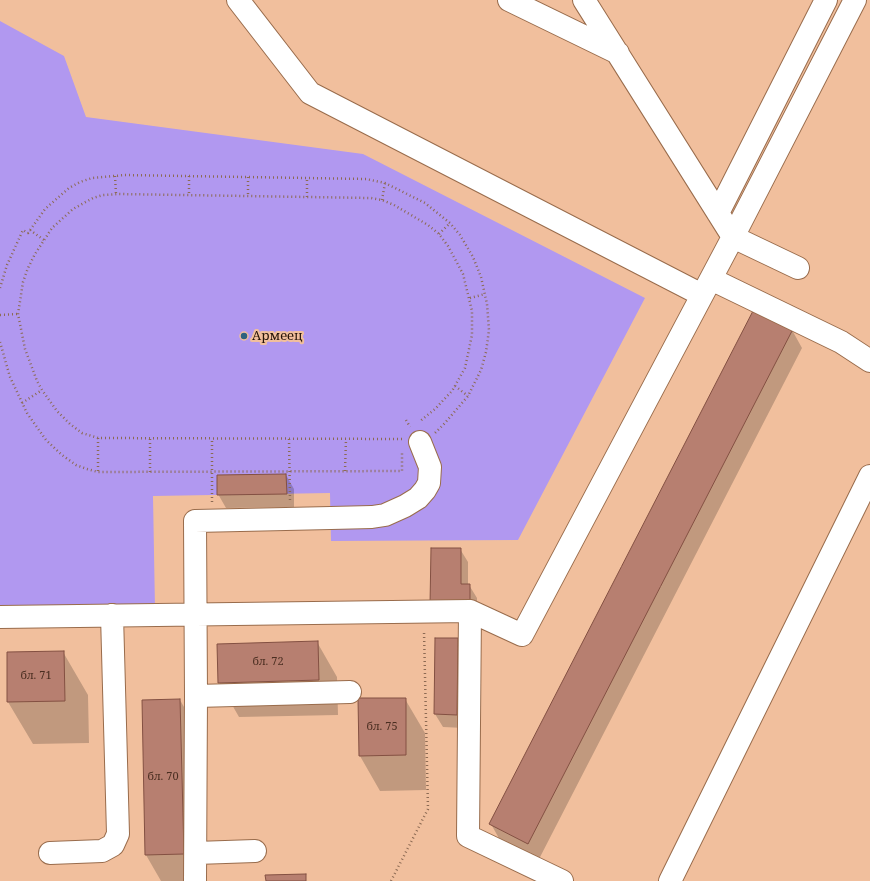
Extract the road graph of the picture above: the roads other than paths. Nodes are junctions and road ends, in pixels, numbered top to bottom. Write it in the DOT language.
graph roads {
  1 [pos="238,0"];
  2 [pos="509,0"];
  3 [pos="584,0"];
  4 [pos="826,0"];
  5 [pos="855,0"];
  6 [pos="618,53"];
  7 [pos="718,213"];
  8 [pos="733,237"];
  9 [pos="798,268"];
  10 [pos="706,287"];
  11 [pos="870,361"];
  12 [pos="415,439"];
  13 [pos="870,476"];
  14 [pos="470,611"];
  15 [pos="195,614"];
  16 [pos="112,615"];
  17 [pos="0,617"];
  18 [pos="350,692"];
  19 [pos="196,696"];
  20 [pos="255,851"];
  21 [pos="50,853"];
  22 [pos="196,853"];
  23 [pos="195,881"];
  24 [pos="562,881"];
  25 [pos="670,881"];
  1 -- 10 [label="street"];
  2 -- 6 [label="street"];
  3 -- 6 [label="street"];
  4 -- 7 [label="street"];
  5 -- 8 [label="street"];
  6 -- 7 [label="street"];
  7 -- 8 [label="street"];
  8 -- 9 [label="street"];
  8 -- 10 [label="street"];
  10 -- 11 [label="street"];
  10 -- 14 [label="street"];
  12 -- 15 [label="street"];
  13 -- 25 [label="street"];
  14 -- 15 [label="street"];
  14 -- 24 [label="street"];
  15 -- 16 [label="street"];
  15 -- 19 [label="street"];
  16 -- 17 [label="street"];
  16 -- 21 [label="street"];
  18 -- 19 [label="street"];
  19 -- 22 [label="street"];
  20 -- 22 [label="street"];
  22 -- 23 [label="street"];
}
